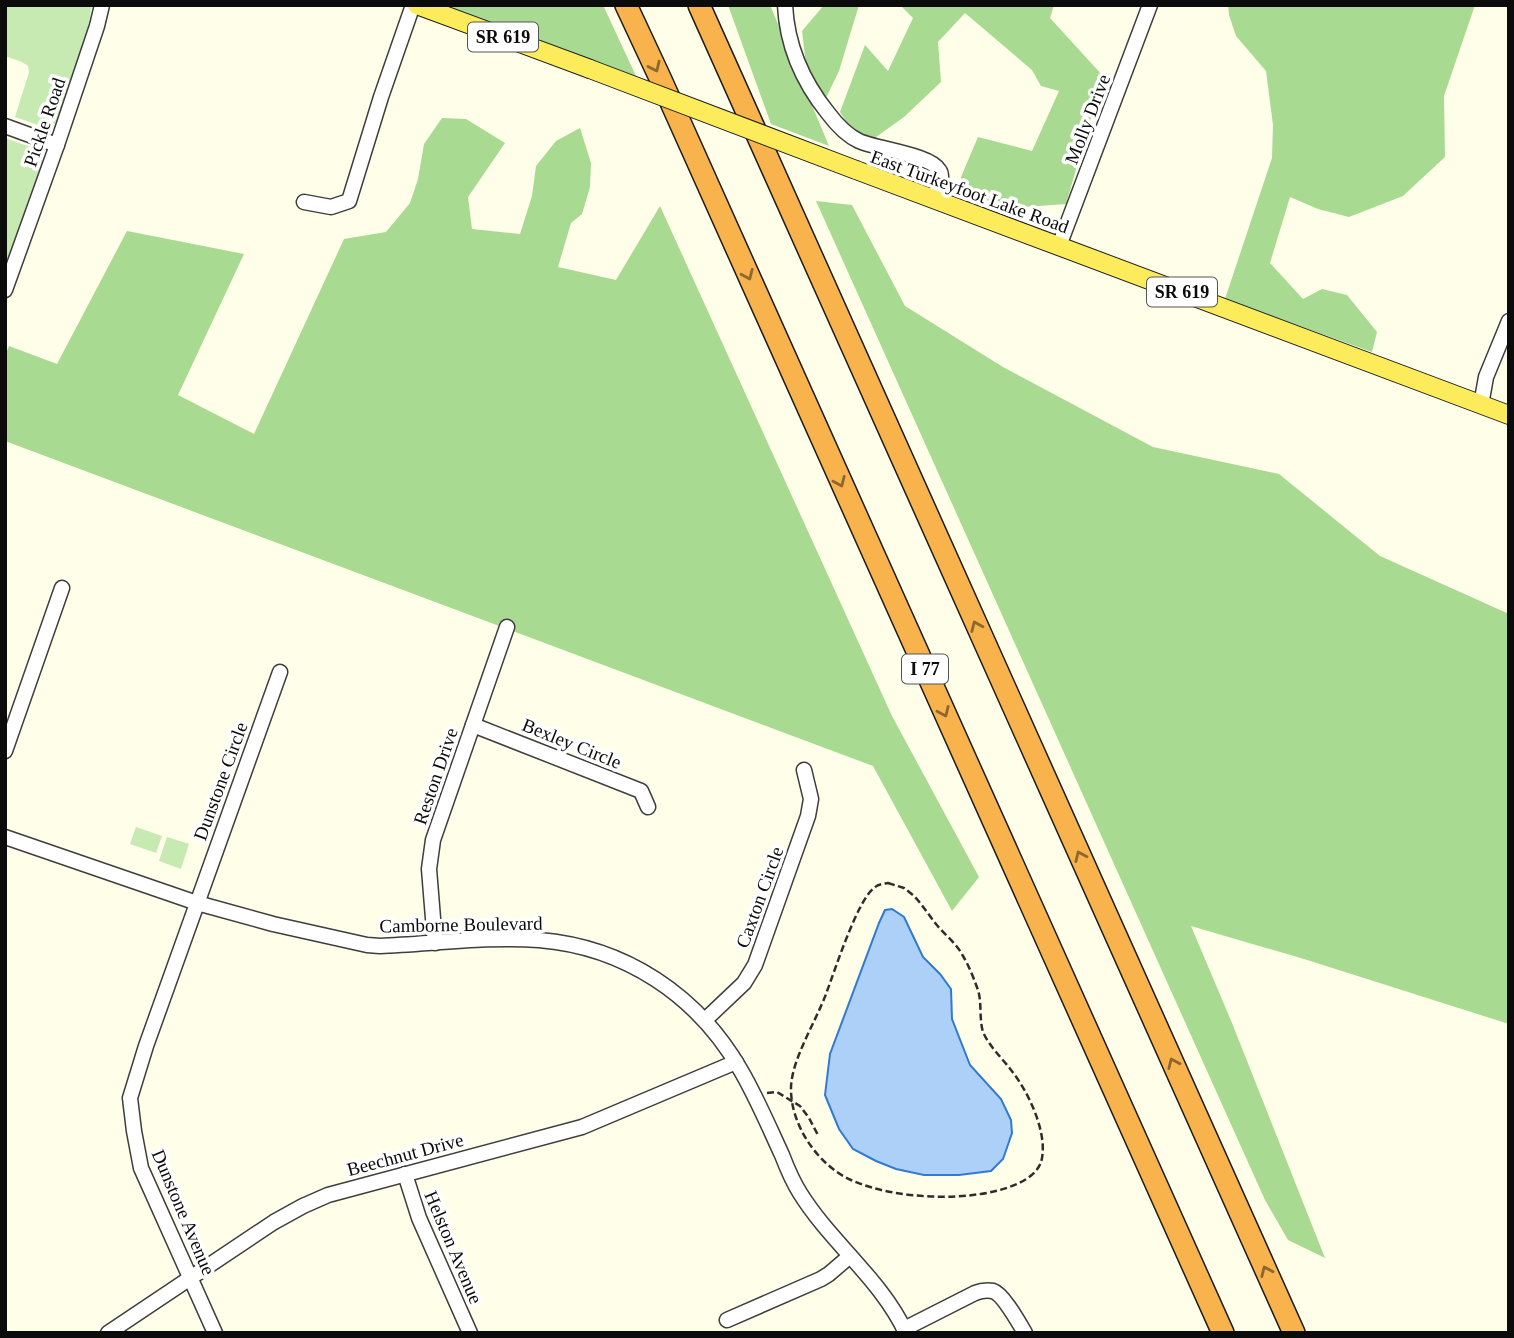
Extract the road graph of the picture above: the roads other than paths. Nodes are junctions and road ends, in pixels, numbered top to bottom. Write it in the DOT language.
graph roads {
  1 [pos="102,5"];
  2 [pos="415,5"];
  3 [pos="626,5"];
  4 [pos="699,5"];
  5 [pos="785,5"];
  6 [pos="1150,5"];
  7 [pos="5,126"];
  8 [pos="57,145"];
  9 [pos="933,200"];
  10 [pos="304,202"];
  11 [pos="1059,246"];
  12 [pos="5,290"];
  13 [pos="1509,321"];
  14 [pos="1481,405"];
  15 [pos="1509,415"];
  16 [pos="62,587"];
  17 [pos="507,627"];
  18 [pos="280,672"];
  19 [pos="473,725"];
  20 [pos="5,751"];
  21 [pos="804,770"];
  22 [pos="648,807"];
  23 [pos="5,837"];
  24 [pos="197,903"];
  25 [pos="435,943"];
  26 [pos="705,1020"];
  27 [pos="736,1062"];
  28 [pos="405,1174"];
  29 [pos="850,1256"];
  30 [pos="190,1278"];
  31 [pos="727,1320"];
  32 [pos="905,1331"];
  33 [pos="108,1333"];
  34 [pos="215,1333"];
  35 [pos="470,1333"];
  36 [pos="1025,1333"];
  37 [pos="1223,1333"];
  38 [pos="1294,1333"];
  1 -- 8 [label="street, Pickle Road"];
  2 -- 9 [label="main road, East Turkeyfoot Lake Road / SR 619, bridge"];
  2 -- 10 [label="street"];
  3 -- 37 [label="highway, I 77, one-way"];
  38 -- 4 [label="highway, one-way"];
  5 -- 9 [label="street"];
  6 -- 11 [label="street, Molly Drive"];
  7 -- 8 [label="street"];
  8 -- 12 [label="street, Pickle Road"];
  9 -- 11 [label="main road, East Turkeyfoot Lake Road / SR 619"];
  11 -- 14 [label="main road, East Turkeyfoot Lake Road / SR 619"];
  13 -- 14 [label="street"];
  14 -- 15 [label="main road, East Turkeyfoot Lake Road / SR 619"];
  16 -- 20 [label="street"];
  17 -- 19 [label="street, Reston Drive"];
  18 -- 24 [label="street, Dunstone Circle"];
  19 -- 22 [label="street, Bexley Circle"];
  19 -- 25 [label="street, Reston Drive"];
  21 -- 26 [label="street, Caxton Circle"];
  23 -- 24 [label="street, Camborne Boulevard"];
  24 -- 25 [label="street, Camborne Boulevard"];
  24 -- 30 [label="street, Dunstone Avenue"];
  25 -- 26 [label="street, Camborne Boulevard"];
  26 -- 27 [label="street, Camborne Boulevard"];
  27 -- 28 [label="street, Beechnut Drive"];
  27 -- 29 [label="street, Camborne Boulevard"];
  28 -- 30 [label="street, Beechnut Drive"];
  28 -- 35 [label="street, Helston Avenue"];
  29 -- 31 [label="street"];
  29 -- 32 [label="street, Camborne Boulevard"];
  30 -- 33 [label="street, Beechnut Drive"];
  30 -- 34 [label="street, Dunstone Avenue"];
  32 -- 36 [label="street"];
}
